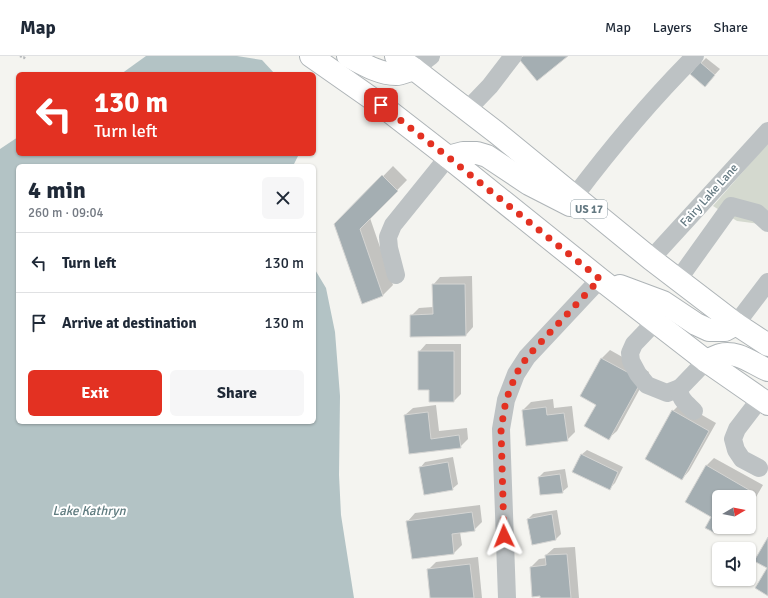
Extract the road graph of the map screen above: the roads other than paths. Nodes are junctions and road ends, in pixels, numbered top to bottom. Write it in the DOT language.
graph roads {
  1 [pos="311,56"];
  2 [pos="348,56"];
  3 [pos="396,56"];
  4 [pos="513,56"];
  5 [pos="695,56"];
  6 [pos="422,62"];
  7 [pos="467,110"];
  8 [pos="768,131"];
  9 [pos="448,157"];
  10 [pos="712,192"];
  11 [pos="574,196"];
  12 [pos="731,206"];
  13 [pos="605,222"];
  14 [pos="768,223"];
  15 [pos="651,260"];
  16 [pos="396,275"];
  17 [pos="600,279"];
  18 [pos="678,280"];
  19 [pos="768,282"];
  20 [pos="655,322"];
  21 [pos="736,324"];
  22 [pos="768,345"];
  23 [pos="706,361"];
  24 [pos="768,370"];
  25 [pos="680,388"];
  26 [pos="764,401"];
  27 [pos="694,410"];
  28 [pos="759,468"];
  29 [pos="507,598"];
  1 -- 9 [label="main road"];
  2 -- 6 [label="main road"];
  3 -- 6 [label="main road, US 17"];
  4 -- 7 [label="street"];
  5 -- 11 [label="street"];
  6 -- 7 [label="main road, US 17"];
  7 -- 11 [label="main road, US 17"];
  8 -- 10 [label="street, Fairy Lake Lane"];
  9 -- 13 [label="main road"];
  9 -- 16 [label="street"];
  9 -- 17 [label="main road"];
  10 -- 12 [label="street"];
  10 -- 15 [label="street, Fairy Lake Lane"];
  11 -- 13 [label="main road, US 17"];
  12 -- 14 [label="street"];
  12 -- 18 [label="street"];
  13 -- 15 [label="main road, US 17"];
  15 -- 18 [label="main road, US 17"];
  17 -- 20 [label="main road"];
  17 -- 21 [label="main road"];
  17 -- 29 [label="street"];
  18 -- 21 [label="main road, US 17"];
  19 -- 21 [label="street"];
  20 -- 23 [label="main road"];
  20 -- 25 [label="street"];
  21 -- 22 [label="main road, US 17"];
  23 -- 24 [label="main road"];
  23 -- 25 [label="street"];
  23 -- 26 [label="main road"];
  25 -- 27 [label="street"];
  26 -- 28 [label="street"];
}
